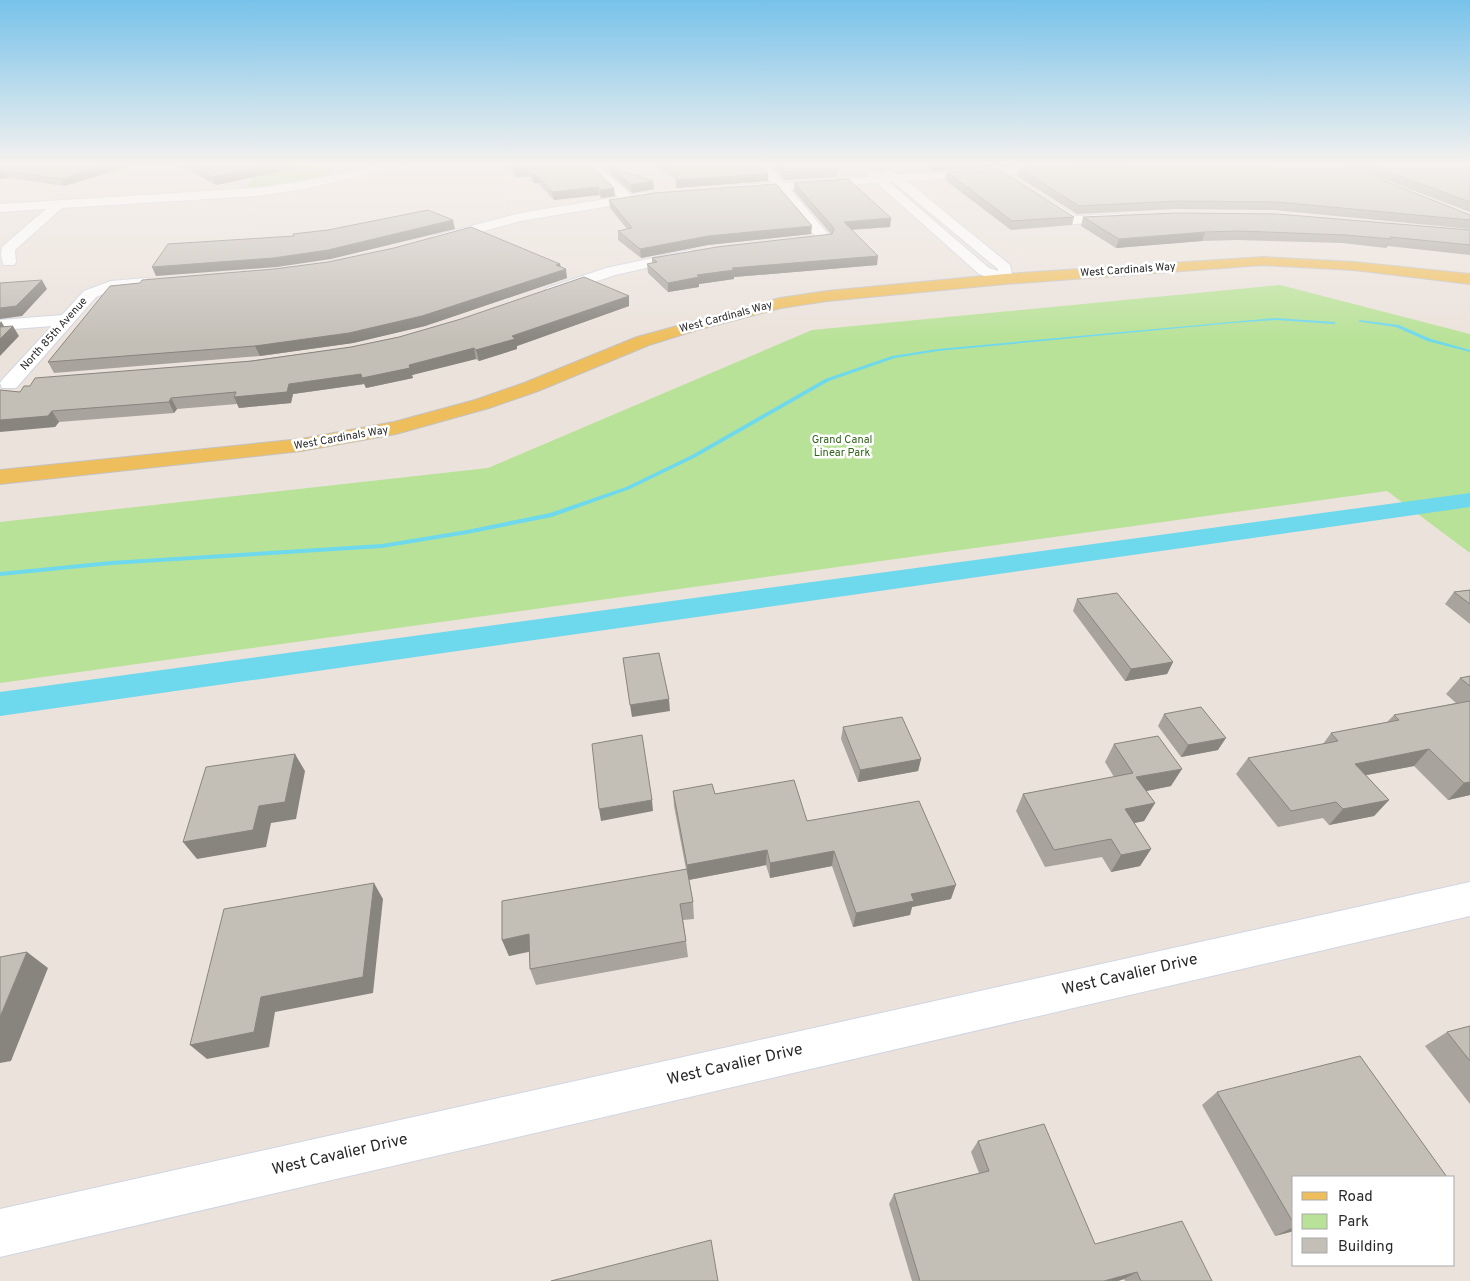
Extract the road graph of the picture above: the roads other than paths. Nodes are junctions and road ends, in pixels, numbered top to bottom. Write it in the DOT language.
graph roads {
  1 [pos="38,223"];
  2 [pos="498,223"];
  3 [pos="811,223"];
  4 [pos="929,223"];
  5 [pos="950,223"];
  6 [pos="806,241"];
  7 [pos="426,242"];
  8 [pos="703,253"];
  9 [pos="8,262"];
  10 [pos="1005,279"];
  11 [pos="1470,279"];
  12 [pos="159,282"];
  13 [pos="536,297"];
  14 [pos="66,320"];
  15 [pos="0,325"];
  16 [pos="29,382"];
  17 [pos="0,477"];
  18 [pos="1470,899"];
  19 [pos="0,1233"];
  1 -- 9 [label="street"];
  2 -- 7 [label="street"];
  3 -- 6 [label="street"];
  4 -- 10 [label="street"];
  5 -- 10 [label="street"];
  8 -- 13 [label="street"];
  10 -- 11 [label="main road, West Cardinals Way"];
  10 -- 17 [label="main road, West Cardinals Way"];
  12 -- 14 [label="street, North 85th Avenue"];
  14 -- 15 [label="street"];
  14 -- 16 [label="street, North 85th Avenue"];
  18 -- 19 [label="street, West Cavalier Drive"];
}
